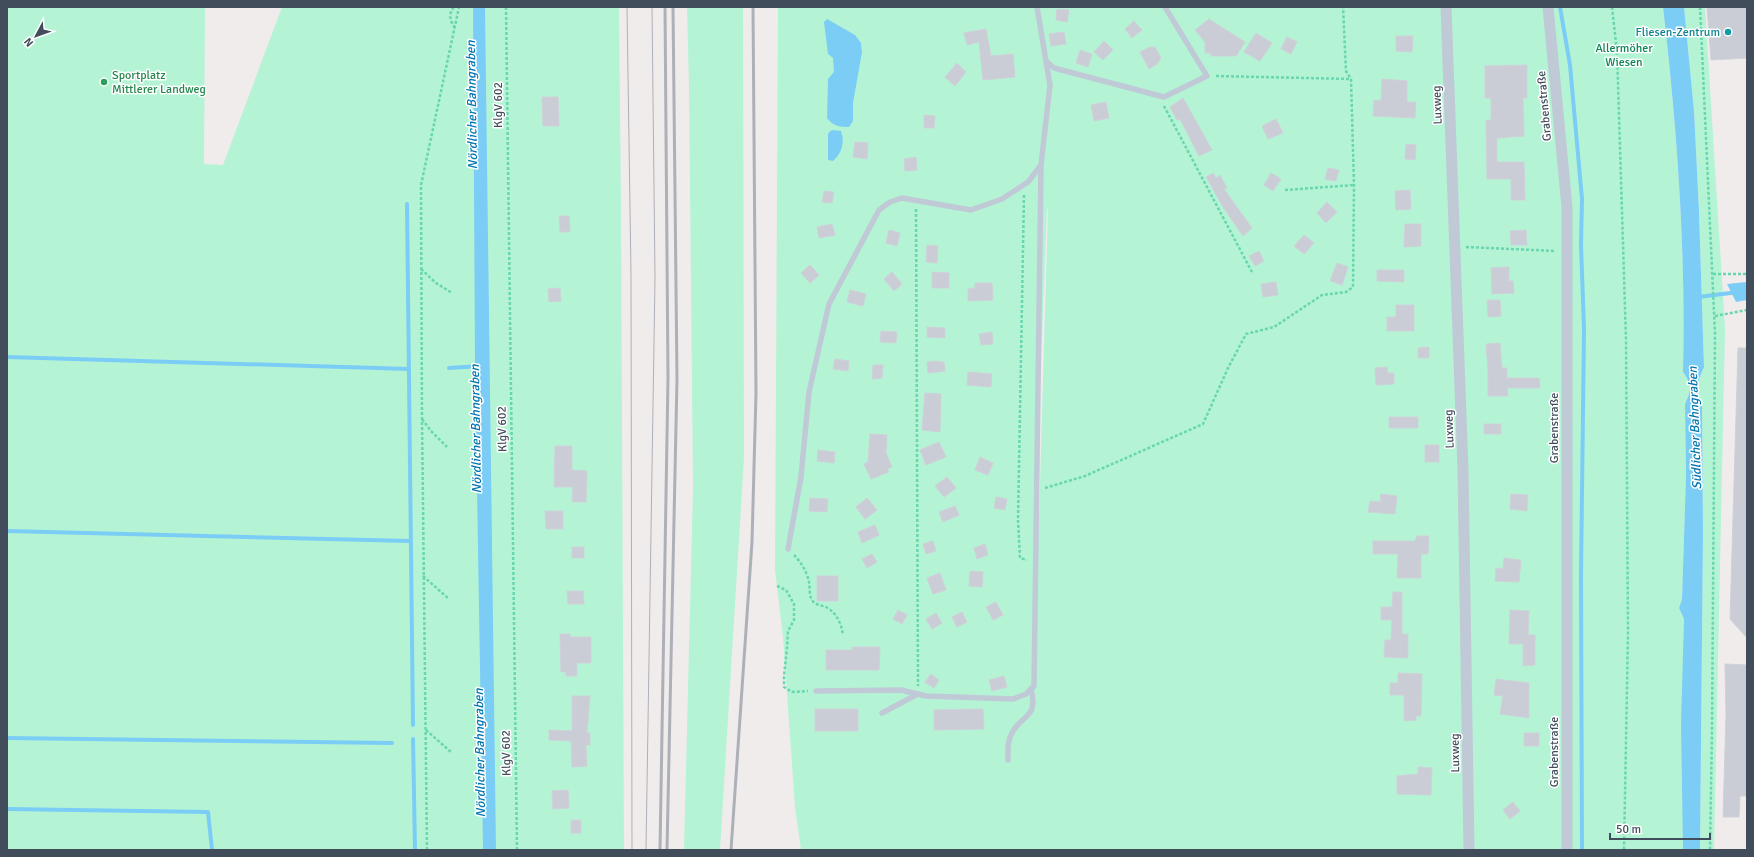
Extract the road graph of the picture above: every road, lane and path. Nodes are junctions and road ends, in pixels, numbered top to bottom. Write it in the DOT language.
graph roads {
  1 [pos="454,7"];
  2 [pos="459,7"];
  3 [pos="506,7"];
  4 [pos="1037,7"];
  5 [pos="1165,7"];
  6 [pos="1343,7"];
  7 [pos="1446,7"];
  8 [pos="1548,7"];
  9 [pos="1612,7"];
  10 [pos="1700,7"];
  11 [pos="455,28"];
  12 [pos="1046,61"];
  13 [pos="1207,76"];
  14 [pos="1351,80"];
  15 [pos="1158,95"];
  16 [pos="1041,165"];
  17 [pos="1024,185"];
  18 [pos="1354,185"];
  19 [pos="1285,190"];
  20 [pos="916,201"];
  21 [pos="1455,247"];
  22 [pos="1567,252"];
  23 [pos="421,269"];
  24 [pos="1253,274"];
  25 [pos="1713,274"];
  26 [pos="1747,274"];
  27 [pos="452,293"];
  28 [pos="1747,310"];
  29 [pos="1715,316"];
  30 [pos="422,418"];
  31 [pos="447,447"];
  32 [pos="1036,490"];
  33 [pos="788,549"];
  34 [pos="1035,563"];
  35 [pos="423,576"];
  36 [pos="777,586"];
  37 [pos="449,599"];
  38 [pos="843,635"];
  39 [pos="1031,689"];
  40 [pos="816,691"];
  41 [pos="918,694"];
  42 [pos="882,713"];
  43 [pos="426,730"];
  44 [pos="451,752"];
  45 [pos="1008,760"];
  46 [pos="427,850"];
  47 [pos="517,850"];
  48 [pos="1469,850"];
  49 [pos="1567,850"];
  50 [pos="1624,850"];
  51 [pos="1710,850"];
  1 -- 11 [label="path"];
  2 -- 11 [label="path"];
  3 -- 47 [label="path, KlgV 602"];
  4 -- 12 [label="lane"];
  5 -- 13 [label="lane"];
  6 -- 14 [label="path"];
  7 -- 21 [label="street, Luxweg"];
  8 -- 22 [label="street, Grabenstraße"];
  9 -- 50 [label="path"];
  10 -- 25 [label="path"];
  11 -- 23 [label="path"];
  12 -- 15 [label="lane"];
  12 -- 16 [label="lane"];
  13 -- 14 [label="path"];
  13 -- 15 [label="lane"];
  14 -- 18 [label="path"];
  15 -- 24 [label="path"];
  16 -- 17 [label="lane"];
  16 -- 32 [label="lane"];
  17 -- 20 [label="lane"];
  17 -- 34 [label="path"];
  18 -- 19 [label="path"];
  18 -- 32 [label="path"];
  20 -- 33 [label="lane"];
  20 -- 41 [label="path"];
  21 -- 22 [label="path"];
  21 -- 48 [label="street, Luxweg"];
  22 -- 49 [label="street, Grabenstraße"];
  23 -- 27 [label="path"];
  23 -- 30 [label="path"];
  25 -- 26 [label="path"];
  25 -- 29 [label="path"];
  28 -- 29 [label="path"];
  29 -- 51 [label="path"];
  30 -- 31 [label="path"];
  30 -- 35 [label="path"];
  32 -- 34 [label="lane"];
  33 -- 38 [label="path"];
  34 -- 39 [label="lane"];
  35 -- 37 [label="path"];
  35 -- 43 [label="path"];
  36 -- 40 [label="path"];
  39 -- 41 [label="lane"];
  39 -- 45 [label="lane"];
  40 -- 41 [label="lane"];
  41 -- 42 [label="lane"];
  43 -- 44 [label="path"];
  43 -- 46 [label="path"];
}
